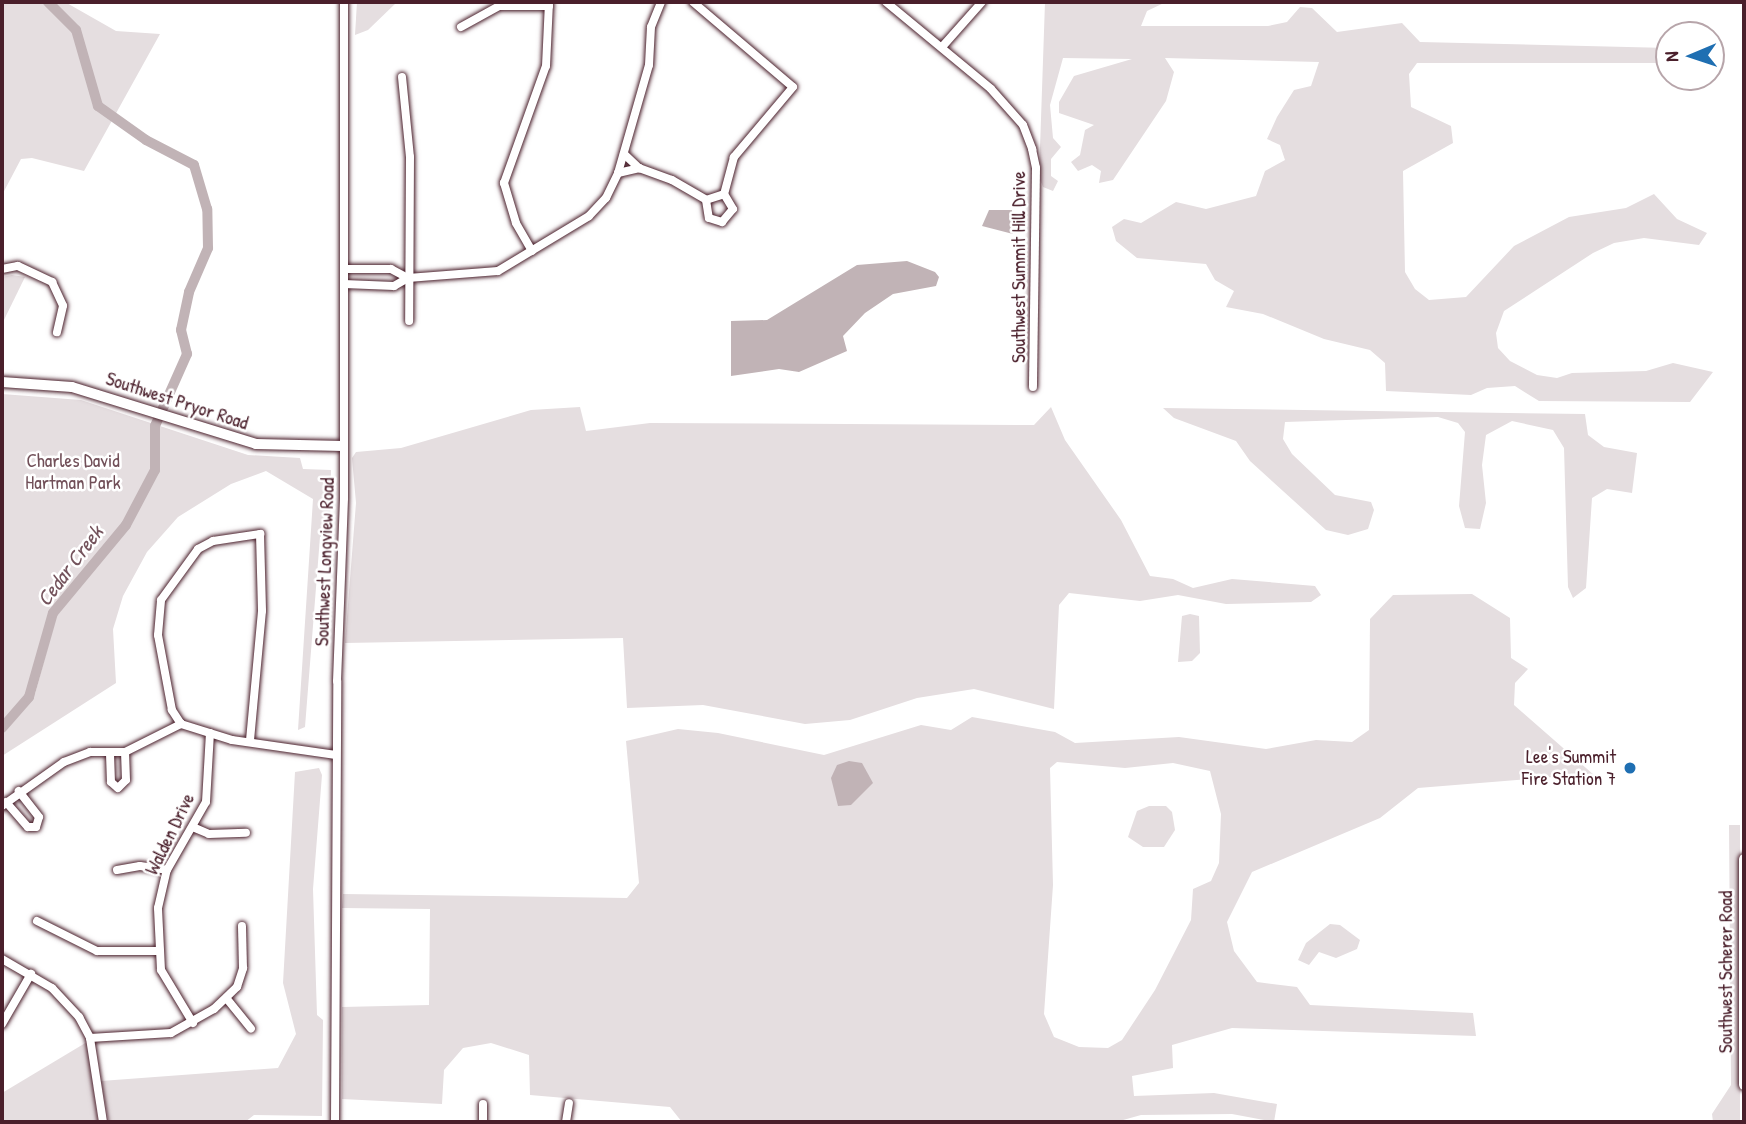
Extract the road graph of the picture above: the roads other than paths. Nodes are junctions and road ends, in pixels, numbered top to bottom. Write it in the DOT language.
graph roads {
  1 [pos="344,2"];
  2 [pos="661,2"];
  3 [pos="693,2"];
  4 [pos="886,2"];
  5 [pos="982,2"];
  6 [pos="549,4"];
  7 [pos="461,27"];
  8 [pos="942,47"];
  9 [pos="402,77"];
  10 [pos="624,154"];
  11 [pos="639,168"];
  12 [pos="618,173"];
  13 [pos="724,194"];
  14 [pos="706,200"];
  15 [pos="532,251"];
  16 [pos="2,269"];
  17 [pos="344,269"];
  18 [pos="408,278"];
  19 [pos="344,284"];
  20 [pos="409,321"];
  21 [pos="57,332"];
  22 [pos="2,382"];
  23 [pos="1033,387"];
  24 [pos="343,446"];
  25 [pos="181,724"];
  26 [pos="210,733"];
  27 [pos="250,741"];
  28 [pos="125,752"];
  29 [pos="110,754"];
  30 [pos="336,755"];
  31 [pos="19,791"];
  32 [pos="4,804"];
  33 [pos="195,828"];
  34 [pos="246,833"];
  35 [pos="1744,859"];
  36 [pos="117,870"];
  37 [pos="167,870"];
  38 [pos="37,921"];
  39 [pos="242,926"];
  40 [pos="159,951"];
  41 [pos="2,959"];
  42 [pos="31,974"];
  43 [pos="227,999"];
  44 [pos="193,1023"];
  45 [pos="2,1024"];
  46 [pos="251,1028"];
  47 [pos="90,1038"];
  48 [pos="1744,1085"];
  49 [pos="569,1103"];
  50 [pos="484,1104"];
  51 [pos="103,1122"];
  52 [pos="335,1122"];
  53 [pos="483,1122"];
  54 [pos="566,1122"];
  1 -- 17 [label="street, Southwest Longview Road"];
  2 -- 10 [label="street"];
  3 -- 13 [label="street"];
  4 -- 8 [label="street, Southwest Summit Hill Drive"];
  5 -- 8 [label="street"];
  6 -- 7 [label="street"];
  6 -- 15 [label="street"];
  8 -- 23 [label="street, Southwest Summit Hill Drive"];
  9 -- 18 [label="street"];
  10 -- 11 [label="street"];
  10 -- 12 [label="street"];
  11 -- 12 [label="street"];
  11 -- 14 [label="street"];
  12 -- 15 [label="street"];
  13 -- 14 [label="street"];
  13 -- 14 [label="street"];
  15 -- 18 [label="street"];
  16 -- 21 [label="street"];
  17 -- 18 [label="street"];
  17 -- 19 [label="street, Southwest Longview Road"];
  18 -- 19 [label="street"];
  18 -- 20 [label="street"];
  19 -- 24 [label="street, Southwest Longview Road"];
  22 -- 24 [label="main road, Southwest Pryor Road"];
  24 -- 30 [label="street, Southwest Longview Road"];
  25 -- 26 [label="street"];
  25 -- 27 [label="street"];
  25 -- 28 [label="street"];
  26 -- 27 [label="street"];
  26 -- 33 [label="street, Walden Drive"];
  27 -- 30 [label="street"];
  28 -- 29 [label="street"];
  28 -- 29 [label="street"];
  29 -- 31 [label="street"];
  30 -- 52 [label="street, Southwest Longview Road"];
  31 -- 32 [label="street"];
  31 -- 32 [label="street"];
  33 -- 34 [label="street"];
  33 -- 37 [label="street, Walden Drive"];
  35 -- 48 [label="main road, Southwest Scherer Road"];
  36 -- 37 [label="street"];
  37 -- 40 [label="street, Walden Drive"];
  38 -- 40 [label="street"];
  39 -- 43 [label="street"];
  40 -- 44 [label="street, Walden Drive"];
  41 -- 42 [label="street"];
  42 -- 45 [label="street"];
  42 -- 47 [label="street"];
  43 -- 44 [label="street"];
  43 -- 46 [label="street"];
  44 -- 47 [label="street"];
  47 -- 51 [label="street"];
  49 -- 54 [label="street"];
  50 -- 53 [label="street"];
}
